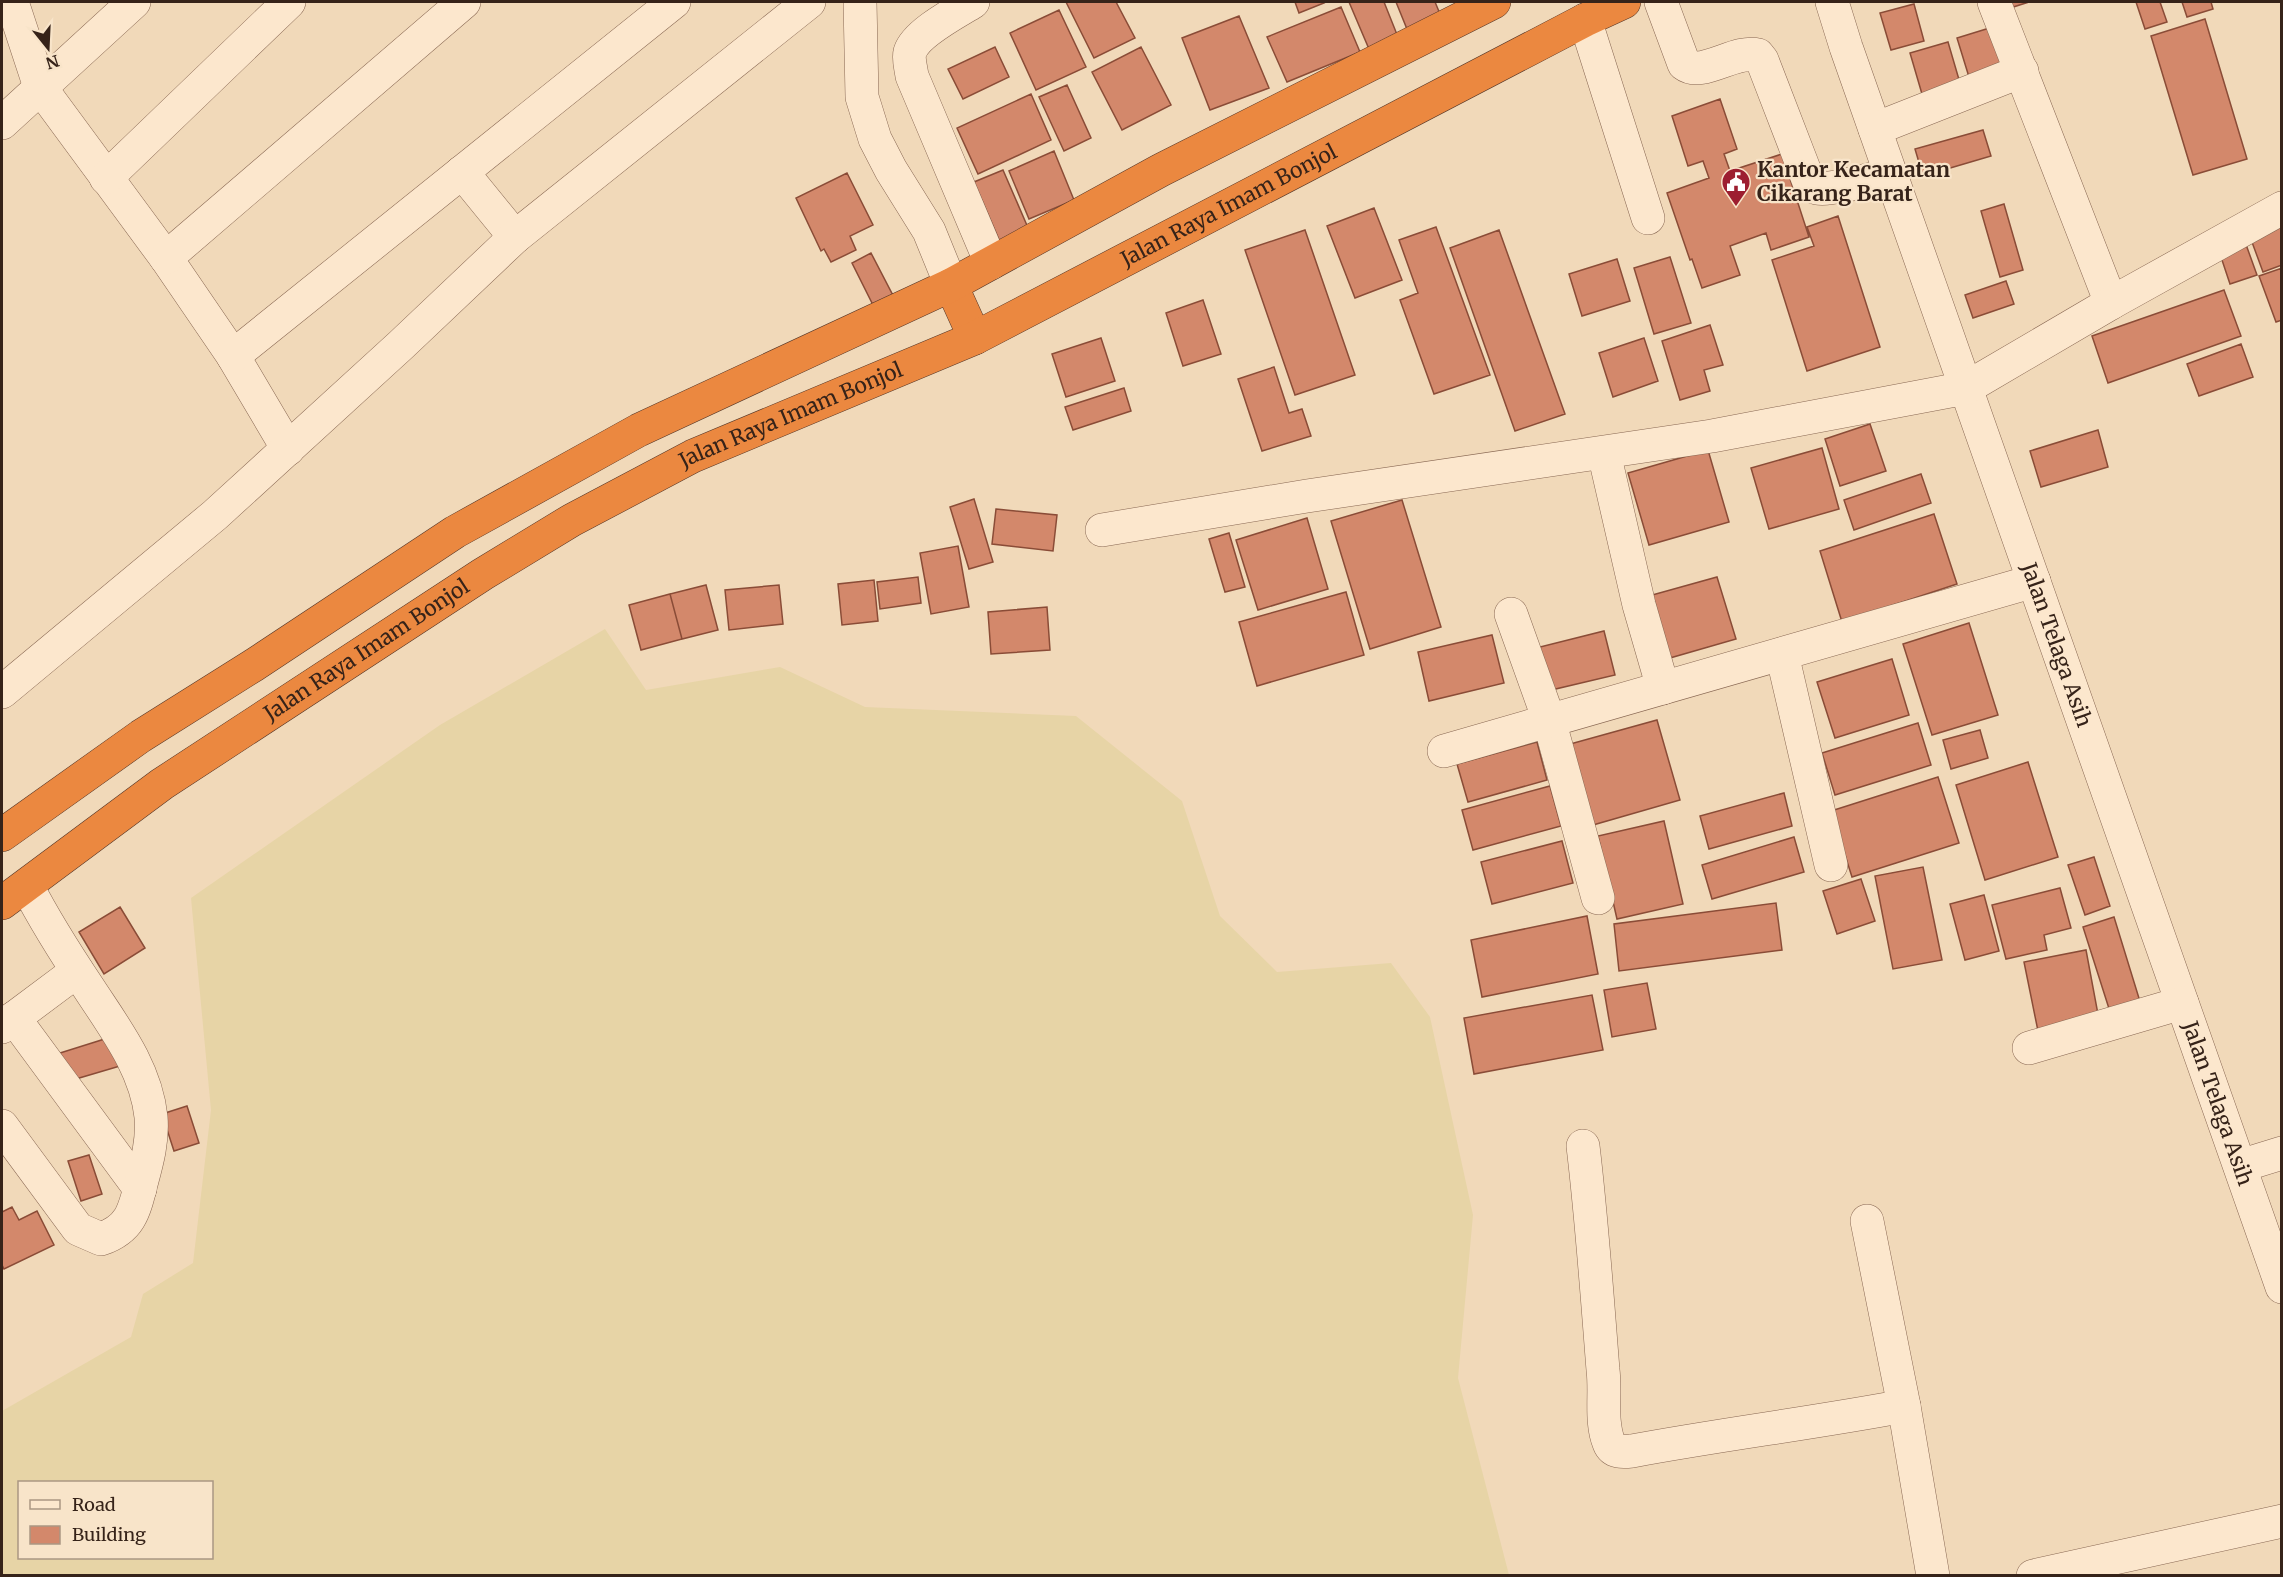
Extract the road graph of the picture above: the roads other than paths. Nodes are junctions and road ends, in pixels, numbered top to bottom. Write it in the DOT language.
graph roads {
  1 [pos="12,2"];
  2 [pos="132,2"];
  3 [pos="289,2"];
  4 [pos="464,2"];
  5 [pos="674,2"];
  6 [pos="809,2"];
  7 [pos="860,2"];
  8 [pos="973,2"];
  9 [pos="1494,2"];
  10 [pos="1624,2"];
  11 [pos="1661,2"];
  12 [pos="1832,2"];
  13 [pos="1994,2"];
  14 [pos="1585,20"];
  15 [pos="2022,71"];
  16 [pos="40,87"];
  17 [pos="2,123"];
  18 [pos="1875,129"];
  19 [pos="462,172"];
  20 [pos="1891,174"];
  21 [pos="106,178"];
  22 [pos="2282,208"];
  23 [pos="1648,218"];
  24 [pos="515,237"];
  25 [pos="166,258"];
  26 [pos="991,263"];
  27 [pos="951,285"];
  28 [pos="2111,303"];
  29 [pos="975,338"];
  30 [pos="233,356"];
  31 [pos="1966,388"];
  32 [pos="288,449"];
  33 [pos="1604,453"];
  34 [pos="1102,530"];
  35 [pos="2034,581"];
  36 [pos="1511,614"];
  37 [pos="1782,654"];
  38 [pos="1664,688"];
  39 [pos="2,692"];
  40 [pos="1549,720"];
  41 [pos="1444,751"];
  42 [pos="2,835"];
  43 [pos="1832,865"];
  44 [pos="14,894"];
  45 [pos="1598,898"];
  46 [pos="77,970"];
  47 [pos="2182,1003"];
  48 [pos="8,1022"];
  49 [pos="2029,1048"];
  50 [pos="2,1126"];
  51 [pos="1584,1146"];
  52 [pos="2282,1153"];
  53 [pos="2240,1166"];
  54 [pos="140,1189"];
  55 [pos="1867,1221"];
  56 [pos="2282,1287"];
  57 [pos="1904,1407"];
  58 [pos="2282,1521"];
  59 [pos="1933,1575"];
  60 [pos="2033,1575"];
  1 -- 16 [label="street"];
  2 -- 16 [label="street"];
  3 -- 21 [label="street"];
  4 -- 25 [label="street"];
  5 -- 19 [label="street"];
  6 -- 24 [label="street"];
  7 -- 27 [label="street"];
  8 -- 26 [label="street"];
  9 -- 26 [label="highway"];
  10 -- 14 [label="highway, Jalan Raya Imam Bonjol"];
  11 -- 20 [label="street"];
  12 -- 18 [label="street, Jalan Telaga Asih"];
  13 -- 15 [label="street"];
  14 -- 23 [label="street"];
  14 -- 29 [label="highway, Jalan Raya Imam Bonjol"];
  15 -- 18 [label="street"];
  15 -- 28 [label="street"];
  16 -- 17 [label="street"];
  16 -- 21 [label="street"];
  18 -- 20 [label="street, Jalan Telaga Asih"];
  19 -- 24 [label="street"];
  19 -- 30 [label="street"];
  20 -- 31 [label="street, Jalan Telaga Asih"];
  21 -- 25 [label="street"];
  22 -- 28 [label="street"];
  24 -- 32 [label="street"];
  25 -- 30 [label="street"];
  26 -- 27 [label="highway"];
  27 -- 29 [label="highway"];
  27 -- 42 [label="highway"];
  28 -- 31 [label="street"];
  29 -- 44 [label="highway, Jalan Raya Imam Bonjol"];
  30 -- 32 [label="street"];
  31 -- 33 [label="street"];
  31 -- 35 [label="street, Jalan Telaga Asih"];
  32 -- 39 [label="street"];
  33 -- 34 [label="street"];
  33 -- 38 [label="street"];
  35 -- 37 [label="street"];
  35 -- 47 [label="street, Jalan Telaga Asih"];
  36 -- 40 [label="street"];
  37 -- 38 [label="street"];
  37 -- 43 [label="street"];
  38 -- 40 [label="street"];
  40 -- 41 [label="street"];
  40 -- 45 [label="street"];
  44 -- 46 [label="street"];
  46 -- 48 [label="street"];
  46 -- 54 [label="street"];
  47 -- 49 [label="street"];
  47 -- 53 [label="street, Jalan Telaga Asih"];
  48 -- 54 [label="street"];
  50 -- 54 [label="street"];
  51 -- 57 [label="street"];
  52 -- 53 [label="street"];
  53 -- 56 [label="street, Jalan Telaga Asih"];
  55 -- 57 [label="street"];
  57 -- 59 [label="street"];
  58 -- 60 [label="street"];
}
